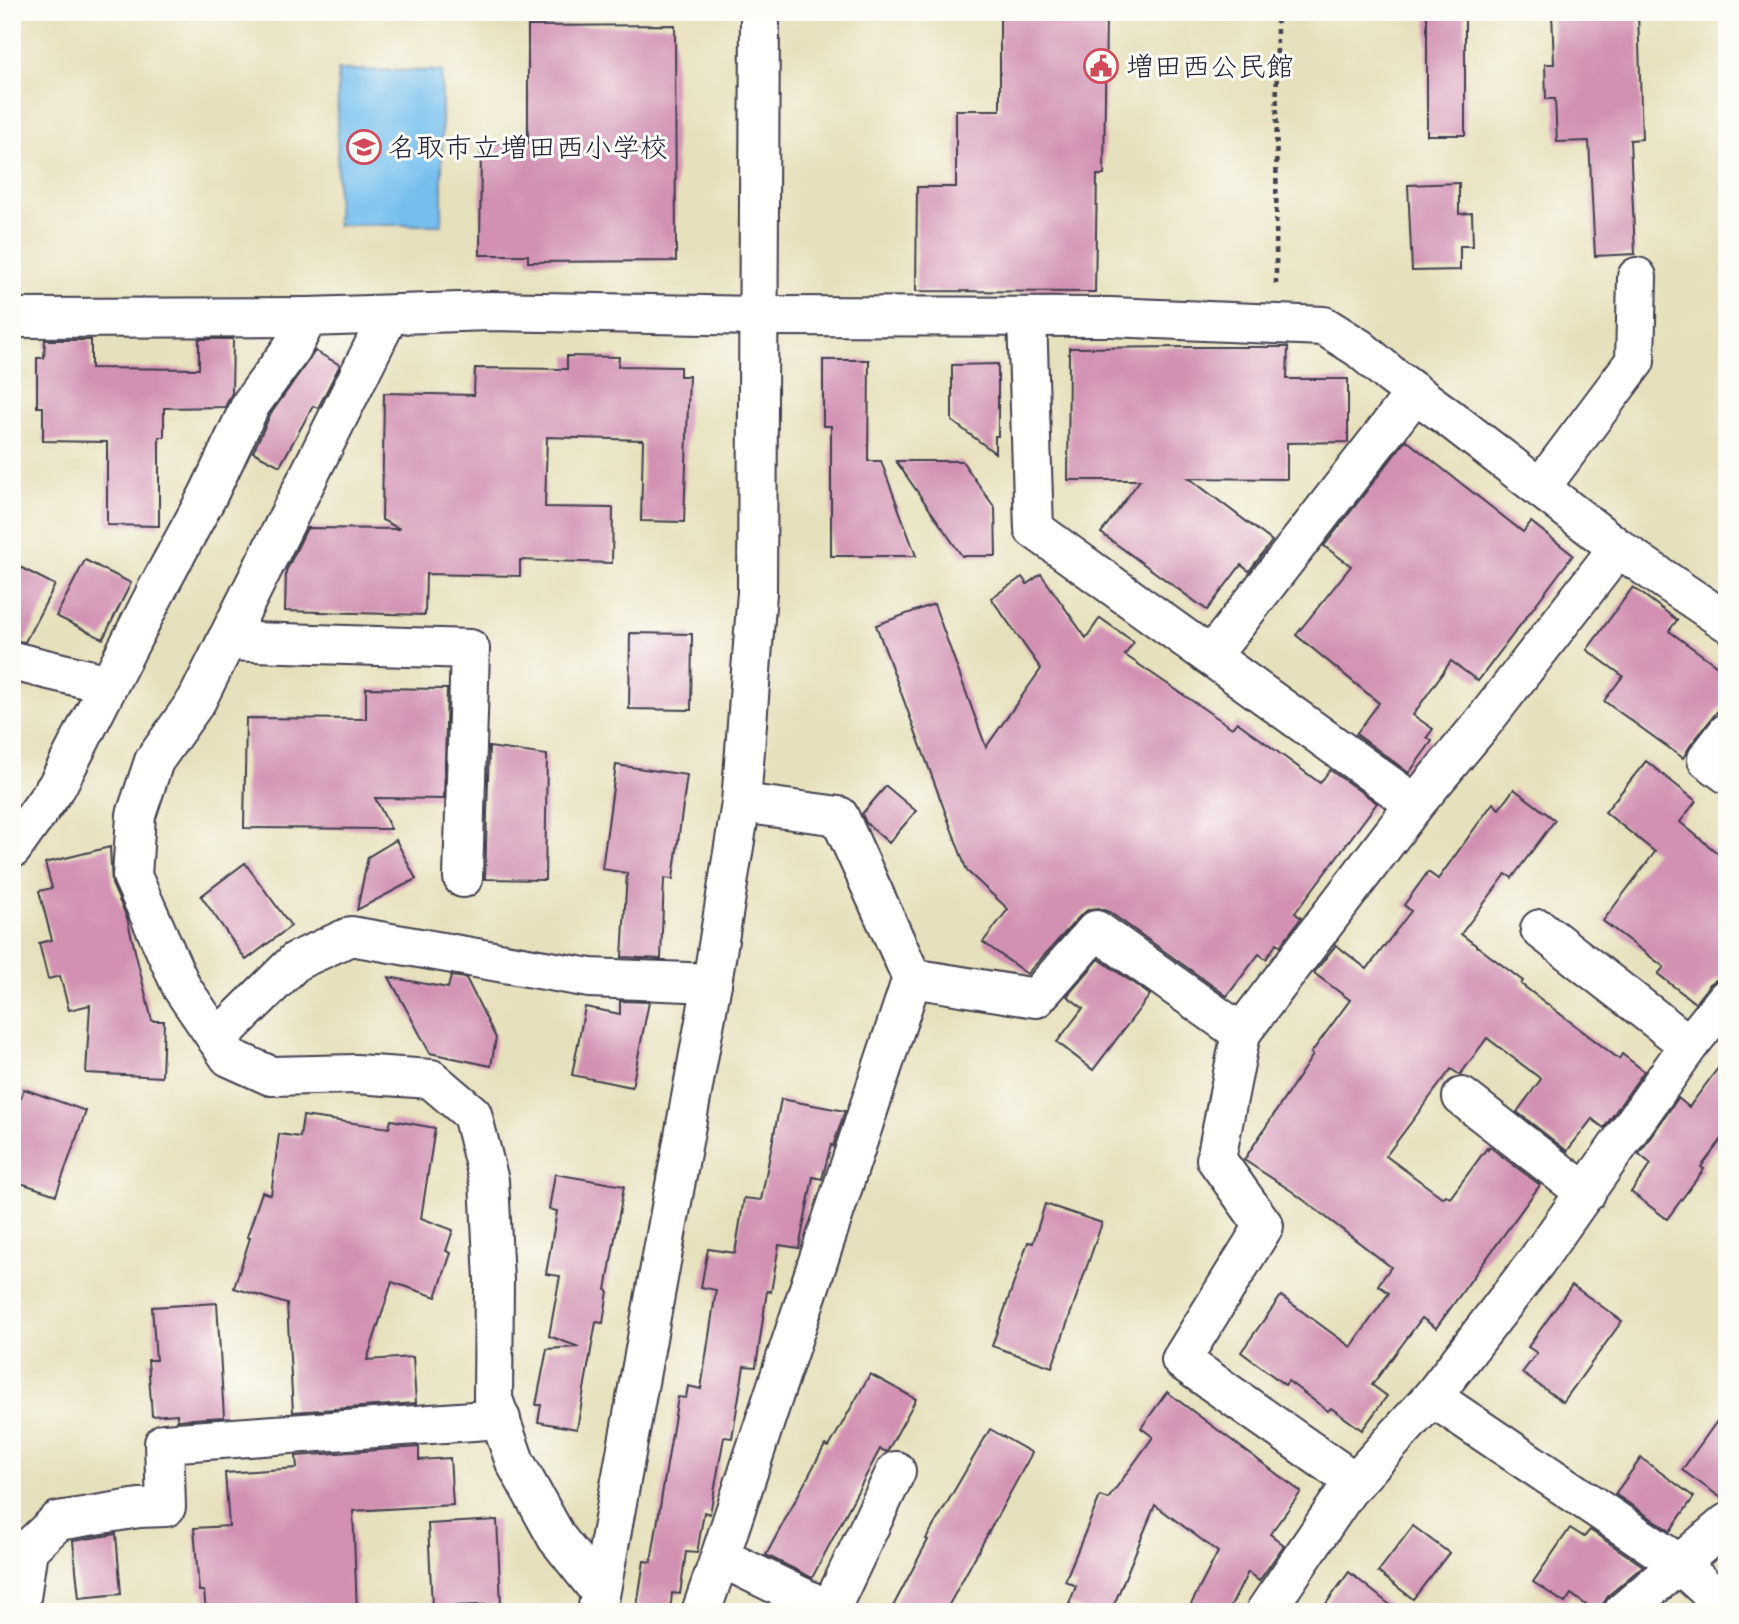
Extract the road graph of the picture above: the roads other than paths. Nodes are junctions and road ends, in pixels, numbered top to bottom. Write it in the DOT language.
graph roads {
  1 [pos="760,12"];
  2 [pos="1637,277"];
  3 [pos="389,315"];
  4 [pos="760,316"];
  5 [pos="308,317"];
  6 [pos="1027,317"];
  7 [pos="12,318"];
  8 [pos="1415,393"];
  9 [pos="1540,488"];
  10 [pos="1618,548"];
  11 [pos="1727,622"];
  12 [pos="226,642"];
  13 [pos="1211,656"];
  14 [pos="12,662"];
  15 [pos="108,684"];
  16 [pos="1727,733"];
  17 [pos="1727,774"];
  18 [pos="741,803"];
  19 [pos="1415,804"];
  20 [pos="12,849"];
  21 [pos="463,878"];
  22 [pos="1540,929"];
  23 [pos="912,978"];
  24 [pos="712,983"];
  25 [pos="1727,998"];
  26 [pos="1241,1033"];
  27 [pos="217,1039"];
  28 [pos="1689,1045"];
  29 [pos="1462,1097"];
  30 [pos="1586,1192"];
  31 [pos="1432,1397"];
  32 [pos="501,1419"];
  33 [pos="896,1471"];
  34 [pos="1355,1482"];
  35 [pos="1727,1523"];
  36 [pos="720,1557"];
  37 [pos="1678,1563"];
  38 [pos="599,1602"];
  39 [pos="1727,1607"];
  40 [pos="831,1611"];
  41 [pos="19,1612"];
  42 [pos="701,1612"];
  43 [pos="1265,1612"];
  44 [pos="1623,1612"];
  1 -- 4 [label="street"];
  2 -- 9 [label="street"];
  3 -- 4 [label="street"];
  3 -- 5 [label="street"];
  3 -- 12 [label="street"];
  4 -- 6 [label="street"];
  4 -- 18 [label="street"];
  5 -- 7 [label="street"];
  5 -- 15 [label="street"];
  6 -- 8 [label="street"];
  6 -- 13 [label="street"];
  8 -- 9 [label="street"];
  8 -- 13 [label="street"];
  9 -- 10 [label="street"];
  10 -- 11 [label="street"];
  10 -- 19 [label="street"];
  12 -- 21 [label="street"];
  12 -- 27 [label="street"];
  13 -- 19 [label="street"];
  14 -- 15 [label="street"];
  15 -- 20 [label="street"];
  16 -- 17 [label="street"];
  18 -- 23 [label="street"];
  18 -- 24 [label="street"];
  19 -- 26 [label="street"];
  22 -- 28 [label="street"];
  23 -- 26 [label="street"];
  23 -- 36 [label="street"];
  24 -- 27 [label="street"];
  24 -- 38 [label="street"];
  25 -- 28 [label="street"];
  26 -- 34 [label="street"];
  27 -- 32 [label="street"];
  28 -- 30 [label="street"];
  29 -- 30 [label="street"];
  30 -- 31 [label="street"];
  31 -- 34 [label="street"];
  31 -- 37 [label="street"];
  32 -- 38 [label="street"];
  32 -- 41 [label="street"];
  33 -- 40 [label="street"];
  34 -- 43 [label="street"];
  35 -- 37 [label="street"];
  36 -- 40 [label="street"];
  36 -- 42 [label="street"];
  37 -- 39 [label="street"];
  37 -- 44 [label="street"];
}
